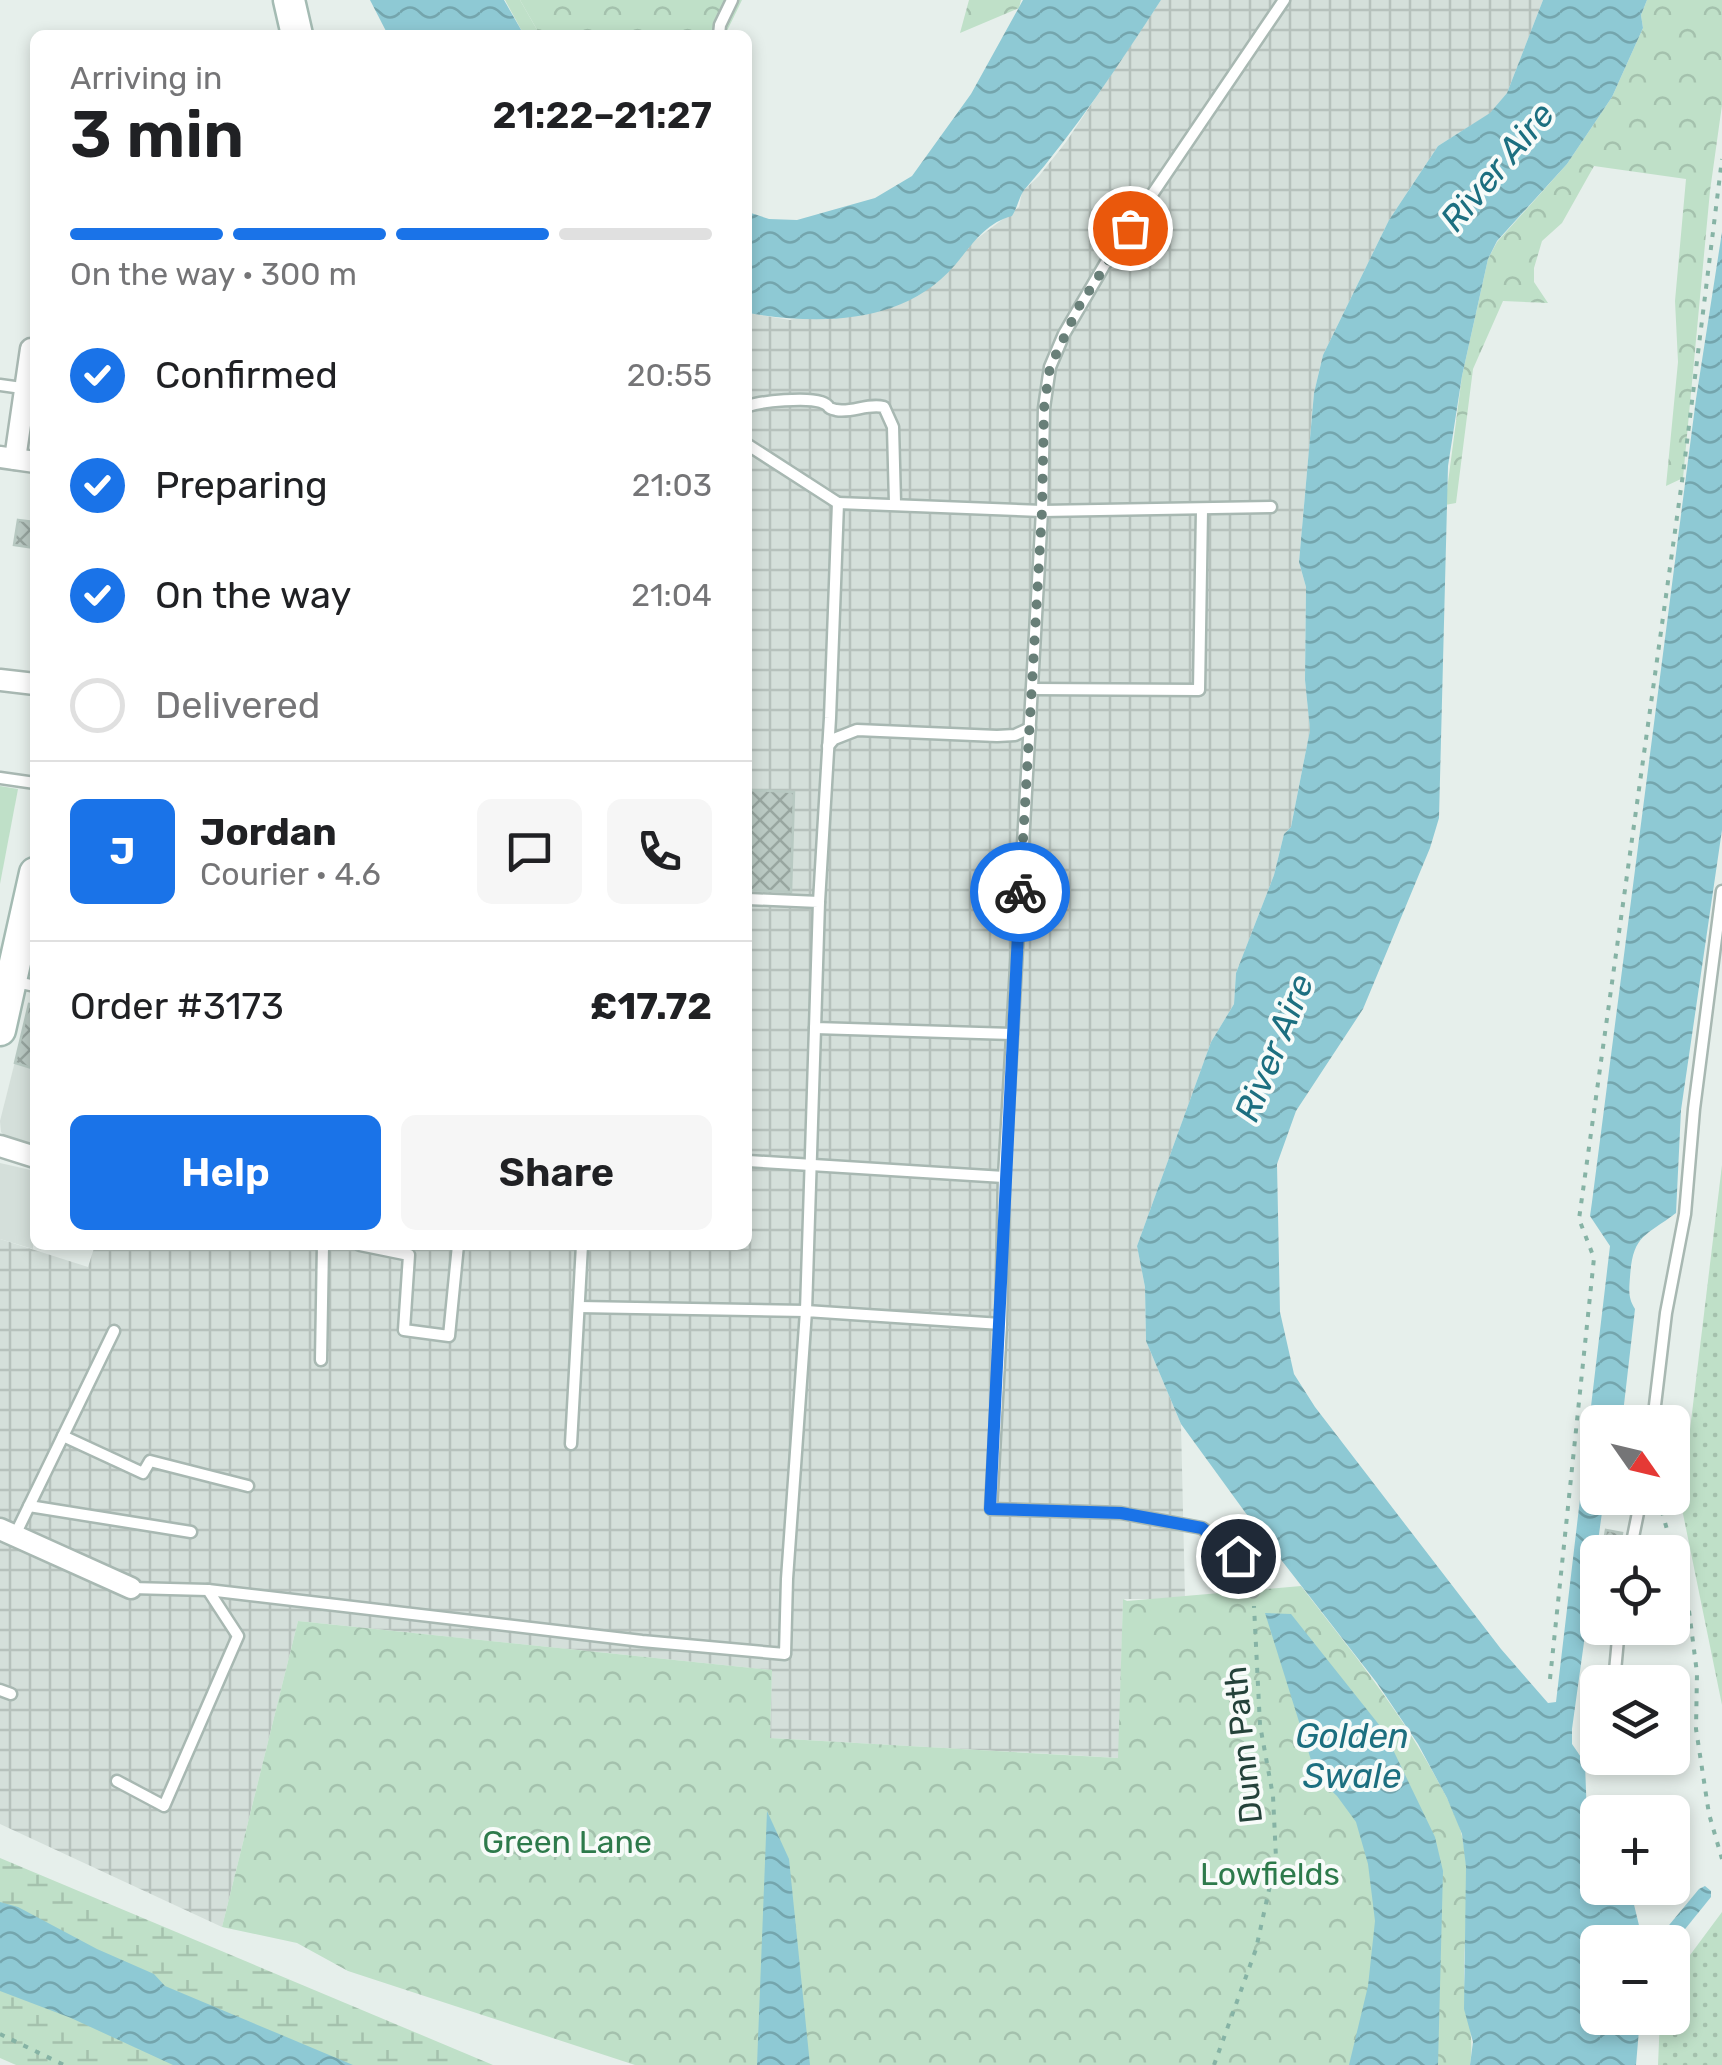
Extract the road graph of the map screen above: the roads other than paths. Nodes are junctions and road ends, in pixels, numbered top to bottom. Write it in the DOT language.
graph roads {
  1 [pos="289,0"];
  2 [pos="732,0"];
  3 [pos="1284,0"];
  4 [pos="297,30"];
  5 [pos="719,30"];
  6 [pos="30,349"];
  7 [pos="0,385"];
  8 [pos="30,389"];
  9 [pos="752,405"];
  10 [pos="752,448"];
  11 [pos="17,459"];
  12 [pos="838,503"];
  13 [pos="895,503"];
  14 [pos="1271,507"];
  15 [pos="1202,510"];
  16 [pos="1042,511"];
  17 [pos="0,680"];
  18 [pos="30,683"];
  19 [pos="1032,689"];
  20 [pos="1030,728"];
  21 [pos="828,746"];
  22 [pos="0,778"];
  23 [pos="30,782"];
  24 [pos="1722,891"];
  25 [pos="752,899"];
  26 [pos="819,902"];
  27 [pos="30,919"];
  28 [pos="23,984"];
  29 [pos="815,1028"];
  30 [pos="0,1030"];
  31 [pos="1012,1034"];
  32 [pos="0,1146"];
  33 [pos="30,1155"];
  34 [pos="752,1161"];
  35 [pos="811,1166"];
  36 [pos="1004,1177"];
  37 [pos="324,1250"];
  38 [pos="385,1250"];
  39 [pos="458,1250"];
  40 [pos="582,1250"];
  41 [pos="579,1307"];
  42 [pos="806,1311"];
  43 [pos="1000,1324"];
  44 [pos="114,1331"];
  45 [pos="321,1360"];
  46 [pos="1655,1405"];
  47 [pos="63,1436"];
  48 [pos="571,1444"];
  49 [pos="248,1486"];
  50 [pos="28,1506"];
  51 [pos="191,1532"];
  52 [pos="7,1533"];
  53 [pos="132,1588"];
  54 [pos="208,1590"];
  55 [pos="1253,1591"];
  56 [pos="117,1782"];
  1 -- 4 [label="street"];
  2 -- 5 [label="lane"];
  3 -- 16 [label="lane"];
  6 -- 8 [label="street"];
  7 -- 8 [label="lane"];
  8 -- 11 [label="street"];
  9 -- 13 [label="lane"];
  10 -- 12 [label="lane"];
  12 -- 13 [label="lane"];
  12 -- 21 [label="lane"];
  13 -- 16 [label="lane"];
  14 -- 15 [label="lane"];
  15 -- 16 [label="lane"];
  15 -- 19 [label="lane"];
  16 -- 19 [label="lane"];
  17 -- 18 [label="street"];
  19 -- 20 [label="lane"];
  20 -- 21 [label="lane"];
  20 -- 31 [label="lane"];
  21 -- 26 [label="lane"];
  22 -- 23 [label="lane"];
  24 -- 46 [label="lane"];
  25 -- 26 [label="lane"];
  26 -- 29 [label="lane"];
  27 -- 28 [label="street"];
  28 -- 30 [label="street"];
  29 -- 31 [label="lane"];
  29 -- 35 [label="lane"];
  31 -- 36 [label="lane"];
  32 -- 33 [label="street"];
  34 -- 35 [label="lane"];
  35 -- 36 [label="lane"];
  35 -- 42 [label="lane"];
  36 -- 43 [label="lane"];
  37 -- 45 [label="lane"];
  38 -- 39 [label="lane"];
  40 -- 41 [label="lane"];
  41 -- 42 [label="lane"];
  41 -- 48 [label="lane"];
  42 -- 43 [label="lane"];
  42 -- 54 [label="lane"];
  43 -- 55 [label="lane"];
  44 -- 47 [label="lane"];
  47 -- 49 [label="lane"];
  47 -- 50 [label="lane"];
  50 -- 51 [label="lane"];
  50 -- 52 [label="lane"];
  52 -- 53 [label="street"];
  53 -- 54 [label="lane"];
  54 -- 56 [label="lane"];
}
